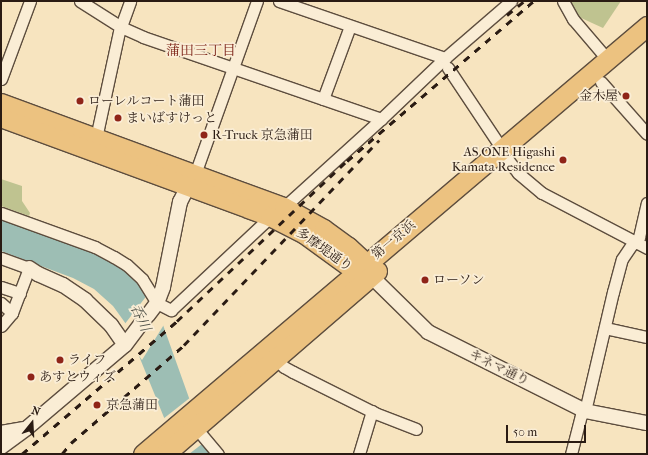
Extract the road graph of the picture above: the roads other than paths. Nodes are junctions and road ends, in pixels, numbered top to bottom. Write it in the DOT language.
graph roads {
  1 [pos="30,1"];
  2 [pos="80,1"];
  3 [pos="130,1"];
  4 [pos="257,1"];
  5 [pos="279,1"];
  6 [pos="511,1"];
  7 [pos="563,1"];
  8 [pos="121,26"];
  9 [pos="350,26"];
  10 [pos="647,26"];
  11 [pos="647,42"];
  12 [pos="608,60"];
  13 [pos="446,63"];
  14 [pos="233,68"];
  15 [pos="1,79"];
  16 [pos="601,82"];
  17 [pos="323,99"];
  18 [pos="1,103"];
  19 [pos="1,118"];
  20 [pos="381,119"];
  21 [pos="647,134"];
  22 [pos="96,138"];
  23 [pos="505,155"];
  24 [pos="190,181"];
  25 [pos="647,203"];
  26 [pos="277,212"];
  27 [pos="1,213"];
  28 [pos="636,243"];
  29 [pos="647,248"];
  30 [pos="1,258"];
  31 [pos="29,268"];
  32 [pos="365,271"];
  33 [pos="1,287"];
  34 [pos="20,293"];
  35 [pos="1,303"];
  36 [pos="156,304"];
  37 [pos="12,313"];
  38 [pos="1,326"];
  39 [pos="605,328"];
  40 [pos="647,338"];
  41 [pos="126,342"];
  42 [pos="276,359"];
  43 [pos="372,411"];
  44 [pos="585,411"];
  45 [pos="647,423"];
  46 [pos="199,424"];
  47 [pos="27,428"];
  48 [pos="416,428"];
  49 [pos="1,433"];
  50 [pos="168,446"];
  51 [pos="1,447"];
  52 [pos="146,453"];
  53 [pos="218,454"];
  54 [pos="360,454"];
  55 [pos="571,454"];
  1 -- 15 [label="street"];
  2 -- 8 [label="street"];
  3 -- 8 [label="street"];
  4 -- 14 [label="street"];
  5 -- 9 [label="street"];
  6 -- 13 [label="street"];
  7 -- 12 [label="street"];
  8 -- 14 [label="street"];
  8 -- 22 [label="street"];
  9 -- 13 [label="street"];
  9 -- 17 [label="street"];
  10 -- 12 [label="highway, 第一京浜"];
  11 -- 16 [label="highway, 第一京浜"];
  12 -- 23 [label="highway, 第一京浜"];
  13 -- 20 [label="street"];
  13 -- 23 [label="street"];
  14 -- 17 [label="street"];
  14 -- 24 [label="street"];
  16 -- 21 [label="street"];
  16 -- 23 [label="highway, 第一京浜"];
  17 -- 20 [label="street"];
  18 -- 22 [label="main road, 多摩堤通り"];
  19 -- 24 [label="main road, 多摩堤通り"];
  20 -- 26 [label="street"];
  22 -- 24 [label="main road, 多摩堤通り"];
  23 -- 28 [label="street"];
  23 -- 32 [label="highway, 第一京浜"];
  24 -- 26 [label="main road, 多摩堤通り"];
  24 -- 36 [label="street"];
  25 -- 28 [label="street"];
  26 -- 32 [label="main road, 多摩堤通り"];
  26 -- 36 [label="street"];
  27 -- 36 [label="street"];
  28 -- 29 [label="street"];
  28 -- 39 [label="street"];
  30 -- 31 [label="street"];
  31 -- 34 [label="street"];
  31 -- 41 [label="street"];
  32 -- 42 [label="highway, 第一京浜"];
  32 -- 44 [label="street, キネマ通り"];
  32 -- 46 [label="highway, 第一京浜"];
  33 -- 34 [label="street"];
  34 -- 37 [label="street"];
  35 -- 37 [label="street"];
  36 -- 41 [label="street"];
  37 -- 38 [label="street"];
  39 -- 40 [label="street"];
  39 -- 44 [label="street"];
  41 -- 47 [label="street"];
  42 -- 43 [label="street"];
  42 -- 46 [label="highway, 第一京浜"];
  43 -- 48 [label="street"];
  43 -- 54 [label="street"];
  44 -- 45 [label="street, キネマ通り"];
  44 -- 55 [label="street"];
  46 -- 50 [label="highway, 第一京浜"];
  46 -- 53 [label="street"];
  47 -- 49 [label="street"];
  47 -- 51 [label="street"];
  50 -- 52 [label="highway, 第一京浜"];
}
